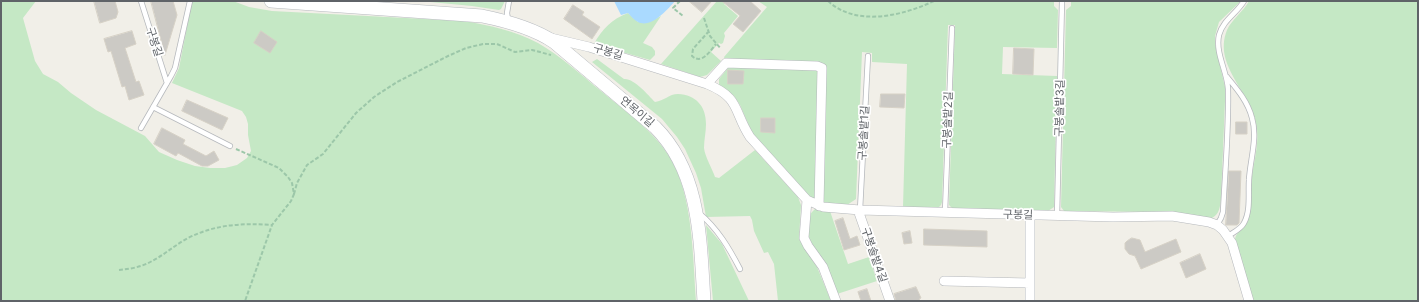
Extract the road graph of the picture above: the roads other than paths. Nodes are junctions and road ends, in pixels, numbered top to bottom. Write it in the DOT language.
graph roads {
  1 [pos="141,1"];
  2 [pos="190,1"];
  3 [pos="271,1"];
  4 [pos="509,1"];
  5 [pos="1062,1"];
  6 [pos="1244,1"];
  7 [pos="348,4"];
  8 [pos="508,22"];
  9 [pos="952,28"];
  10 [pos="546,37"];
  11 [pos="868,56"];
  12 [pos="1226,76"];
  13 [pos="167,83"];
  14 [pos="707,84"];
  15 [pos="154,107"];
  16 [pos="141,128"];
  17 [pos="230,146"];
  18 [pos="807,200"];
  19 [pos="819,206"];
  20 [pos="696,210"];
  21 [pos="859,210"];
  22 [pos="945,212"];
  23 [pos="1030,215"];
  24 [pos="1057,216"];
  25 [pos="1217,225"];
  26 [pos="1228,236"];
  27 [pos="740,269"];
  28 [pos="944,281"];
  29 [pos="1030,283"];
  30 [pos="704,301"];
  31 [pos="836,301"];
  32 [pos="890,301"];
  33 [pos="1030,301"];
  34 [pos="1249,301"];
  1 -- 13 [label="lane, 구봉길"];
  2 -- 13 [label="lane, 구봉길"];
  3 -- 7 [label="street, 구봉길"];
  4 -- 8 [label="lane"];
  5 -- 24 [label="lane, 구봉솔밭3길"];
  6 -- 12 [label="lane"];
  7 -- 8 [label="street, 구봉길"];
  8 -- 10 [label="street, 구봉길"];
  9 -- 22 [label="lane, 구봉솔밭2길"];
  10 -- 14 [label="street, 구봉길"];
  10 -- 20 [label="street, 연목이길"];
  11 -- 21 [label="lane, 구봉솔밭1길"];
  12 -- 25 [label="lane"];
  12 -- 26 [label="lane"];
  13 -- 15 [label="lane, 구봉길"];
  14 -- 18 [label="street, 구봉길"];
  14 -- 19 [label="street"];
  15 -- 16 [label="lane, 구봉길"];
  15 -- 17 [label="lane"];
  18 -- 19 [label="street, 구봉길"];
  18 -- 31 [label="street"];
  19 -- 21 [label="street, 구봉길"];
  20 -- 27 [label="lane"];
  20 -- 30 [label="street, 연목이길"];
  21 -- 22 [label="street, 구봉길"];
  21 -- 32 [label="street, 구봉솔밭4길"];
  22 -- 23 [label="street, 구봉길"];
  23 -- 24 [label="street, 구봉길"];
  23 -- 29 [label="street"];
  24 -- 25 [label="street, 구봉길"];
  25 -- 26 [label="street"];
  26 -- 34 [label="street"];
  28 -- 29 [label="street"];
  29 -- 33 [label="street"];
}
